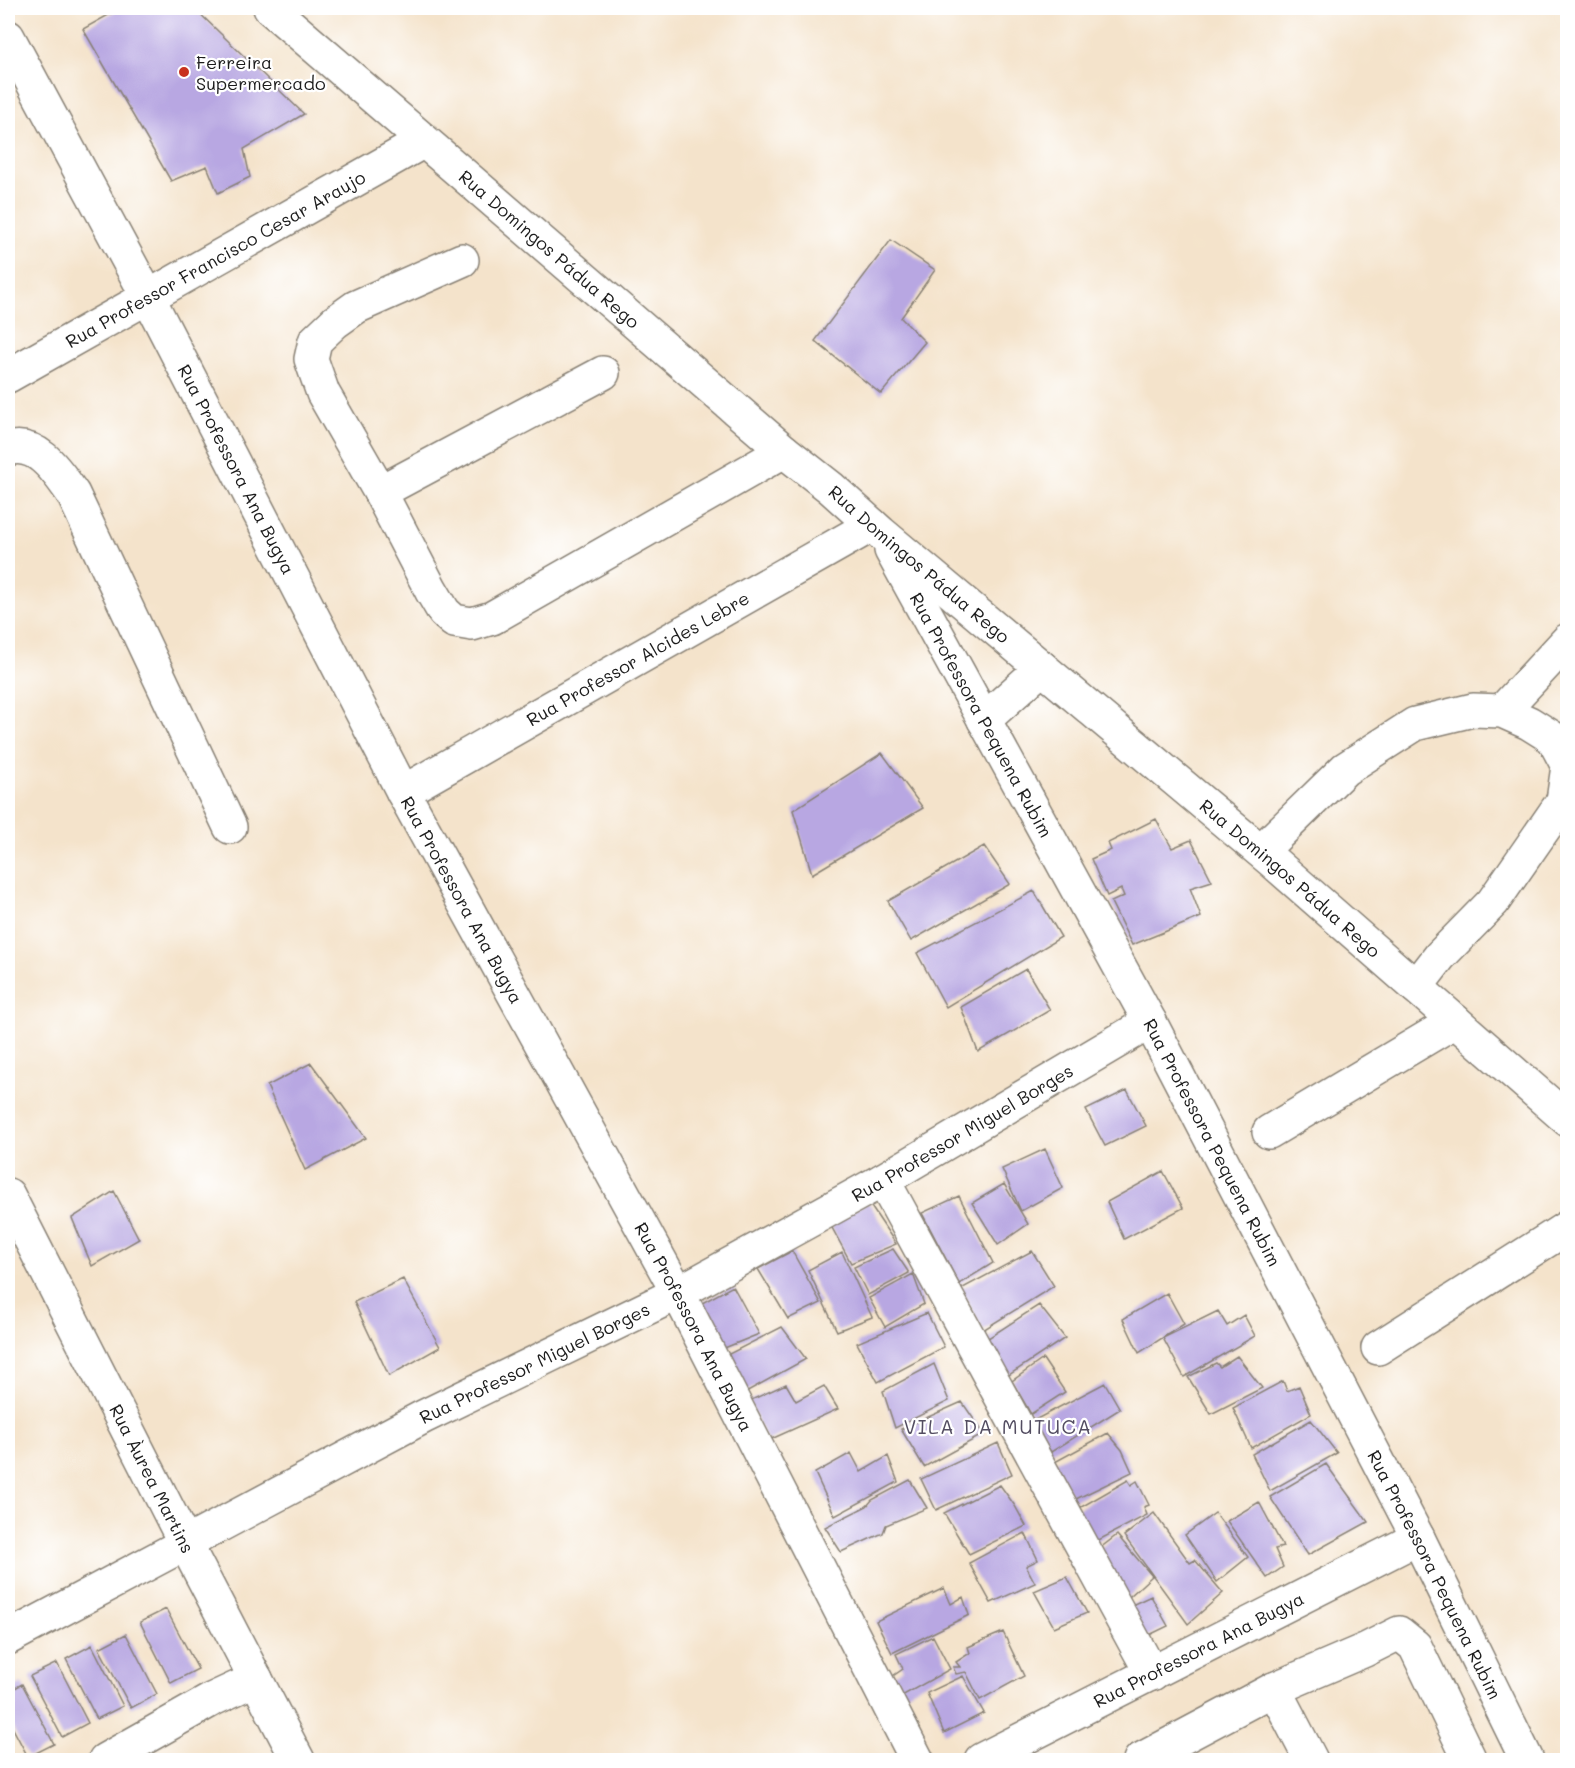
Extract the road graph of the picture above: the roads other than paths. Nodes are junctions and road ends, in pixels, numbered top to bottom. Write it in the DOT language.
graph roads {
  1 [pos="270,8"];
  2 [pos="8,37"];
  3 [pos="424,141"];
  4 [pos="462,260"];
  5 [pos="148,297"];
  6 [pos="603,373"];
  7 [pos="8,376"];
  8 [pos="8,448"];
  9 [pos="784,451"];
  10 [pos="380,492"];
  11 [pos="876,529"];
  12 [pos="1568,639"];
  13 [pos="1042,668"];
  14 [pos="1502,711"];
  15 [pos="984,720"];
  16 [pos="1568,766"];
  17 [pos="403,792"];
  18 [pos="230,827"];
  19 [pos="1261,851"];
  20 [pos="1416,987"];
  21 [pos="1455,1021"];
  22 [pos="1150,1022"];
  23 [pos="1568,1120"];
  24 [pos="1269,1132"];
  25 [pos="883,1180"];
  26 [pos="8,1195"];
  27 [pos="1568,1227"];
  28 [pos="678,1293"];
  29 [pos="1378,1348"];
  30 [pos="1418,1538"];
  31 [pos="185,1543"];
  32 [pos="8,1638"];
  33 [pos="1152,1674"];
  34 [pos="256,1679"];
  35 [pos="1274,1689"];
  36 [pos="1144,1760"];
  37 [pos="105,1761"];
  38 [pos="298,1761"];
  39 [pos="917,1761"];
  40 [pos="981,1761"];
  41 [pos="1311,1761"];
  42 [pos="1470,1761"];
  43 [pos="1527,1761"];
  1 -- 3 [label="street, Rua Domingos Pádua Rego"];
  2 -- 5 [label="street, Rua Professora Ana Bugya"];
  3 -- 5 [label="street, Rua Professor Francisco Cesar Araujo"];
  3 -- 9 [label="street, Rua Domingos Pádua Rego"];
  4 -- 10 [label="street"];
  5 -- 7 [label="street, Rua Professor Francisco Cesar Araujo"];
  5 -- 17 [label="street, Rua Professora Ana Bugya"];
  6 -- 10 [label="street"];
  8 -- 18 [label="street"];
  9 -- 10 [label="street"];
  9 -- 11 [label="street, Rua Domingos Pádua Rego"];
  11 -- 13 [label="street, Rua Domingos Pádua Rego"];
  11 -- 15 [label="street, Rua Professora Pequena Rubim"];
  11 -- 17 [label="street, Rua Professor Alcides Lebre"];
  12 -- 14 [label="street"];
  13 -- 15 [label="street"];
  13 -- 19 [label="street, Rua Domingos Pádua Rego"];
  14 -- 16 [label="street"];
  14 -- 19 [label="street"];
  15 -- 22 [label="street, Rua Professora Pequena Rubim"];
  16 -- 20 [label="street"];
  17 -- 28 [label="street, Rua Professora Ana Bugya"];
  19 -- 20 [label="street, Rua Domingos Pádua Rego"];
  20 -- 21 [label="street, Rua Domingos Pádua Rego"];
  21 -- 23 [label="street, Rua Domingos Pádua Rego"];
  21 -- 24 [label="street"];
  22 -- 25 [label="street, Rua Professor Miguel Borges"];
  22 -- 30 [label="street, Rua Professora Pequena Rubim"];
  25 -- 28 [label="street, Rua Professor Miguel Borges"];
  25 -- 33 [label="street"];
  26 -- 31 [label="street, Rua Àurea Martins"];
  27 -- 29 [label="street"];
  28 -- 31 [label="street, Rua Professor Miguel Borges"];
  28 -- 39 [label="street, Rua Professora Ana Bugya"];
  30 -- 33 [label="street, Rua Professora Ana Bugya"];
  30 -- 43 [label="street, Rua Professora Pequena Rubim"];
  31 -- 32 [label="street, Rua Professor Miguel Borges"];
  31 -- 34 [label="street, Rua Àurea Martins"];
  33 -- 40 [label="street, Rua Professora Ana Bugya"];
  34 -- 37 [label="street"];
  34 -- 38 [label="street, Rua Àurea Martins"];
  35 -- 36 [label="street"];
  35 -- 41 [label="street"];
  35 -- 42 [label="street"];
}
